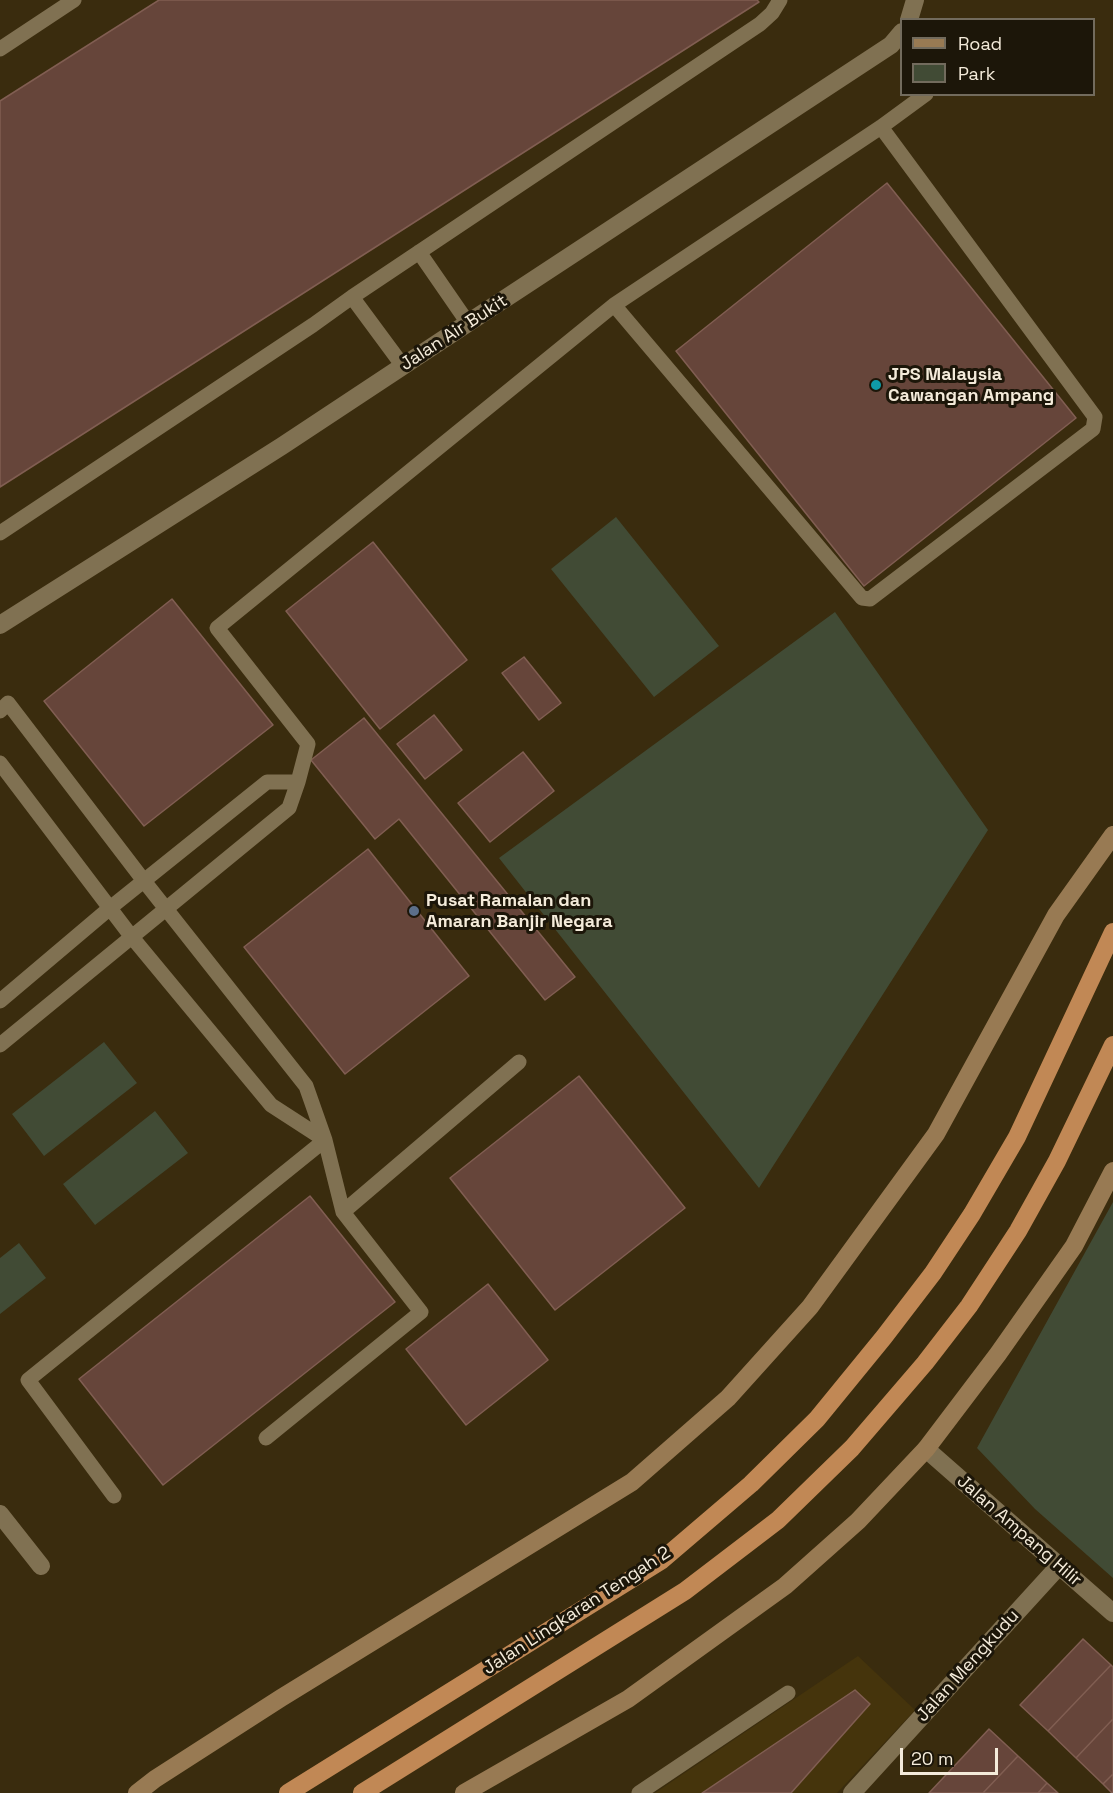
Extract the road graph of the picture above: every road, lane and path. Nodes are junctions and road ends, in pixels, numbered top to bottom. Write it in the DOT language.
graph roads {
  1 [pos="74,0"];
  2 [pos="780,0"];
  3 [pos="915,0"];
  4 [pos="910,18"];
  5 [pos="900,34"];
  6 [pos="0,49"];
  7 [pos="923,96"];
  8 [pos="881,127"];
  9 [pos="419,252"];
  10 [pos="352,297"];
  11 [pos="614,305"];
  12 [pos="468,323"];
  13 [pos="403,366"];
  14 [pos="0,533"];
  15 [pos="0,625"];
  16 [pos="0,711"];
  17 [pos="0,763"];
  18 [pos="298,782"];
  19 [pos="1113,835"];
  20 [pos="144,881"];
  21 [pos="110,908"];
  22 [pos="166,908"];
  23 [pos="1113,932"];
  24 [pos="132,936"];
  25 [pos="0,1000"];
  26 [pos="0,1044"];
  27 [pos="1113,1045"];
  28 [pos="519,1062"];
  29 [pos="325,1140"];
  30 [pos="1113,1171"];
  31 [pos="343,1212"];
  32 [pos="266,1438"];
  33 [pos="926,1449"];
  34 [pos="114,1496"];
  35 [pos="0,1514"];
  36 [pos="41,1566"];
  37 [pos="1059,1566"];
  38 [pos="1113,1613"];
  39 [pos="788,1693"];
  40 [pos="137,1793"];
  41 [pos="288,1793"];
  42 [pos="362,1793"];
  43 [pos="464,1793"];
  44 [pos="639,1793"];
  45 [pos="852,1793"];
  1 -- 6 [label="lane"];
  2 -- 9 [label="lane"];
  3 -- 4 [label="street"];
  5 -- 12 [label="street, Jalan Air Bukit"];
  7 -- 8 [label="lane"];
  8 -- 11 [label="lane"];
  8 -- 11 [label="lane"];
  9 -- 10 [label="lane"];
  9 -- 12 [label="lane"];
  10 -- 13 [label="lane"];
  10 -- 14 [label="lane"];
  11 -- 18 [label="lane"];
  12 -- 13 [label="street, Jalan Air Bukit"];
  13 -- 15 [label="street, Jalan Air Bukit"];
  16 -- 20 [label="lane"];
  17 -- 21 [label="lane"];
  18 -- 20 [label="lane"];
  18 -- 22 [label="lane"];
  19 -- 40 [label="main road"];
  20 -- 21 [label="lane"];
  20 -- 22 [label="lane"];
  21 -- 24 [label="lane"];
  21 -- 25 [label="lane"];
  22 -- 24 [label="lane"];
  22 -- 29 [label="lane"];
  23 -- 41 [label="highway, Jalan Lingkaran Tengah 2"];
  24 -- 26 [label="lane"];
  24 -- 29 [label="lane"];
  27 -- 42 [label="highway"];
  28 -- 31 [label="lane"];
  29 -- 31 [label="lane"];
  29 -- 34 [label="lane"];
  30 -- 33 [label="main road"];
  31 -- 32 [label="lane"];
  33 -- 37 [label="street, Jalan Ampang Hilir"];
  33 -- 43 [label="main road"];
  35 -- 36 [label="street"];
  37 -- 38 [label="street, Jalan Ampang Hilir"];
  37 -- 45 [label="street, Jalan Mengkudu"];
  39 -- 44 [label="lane"];
}
